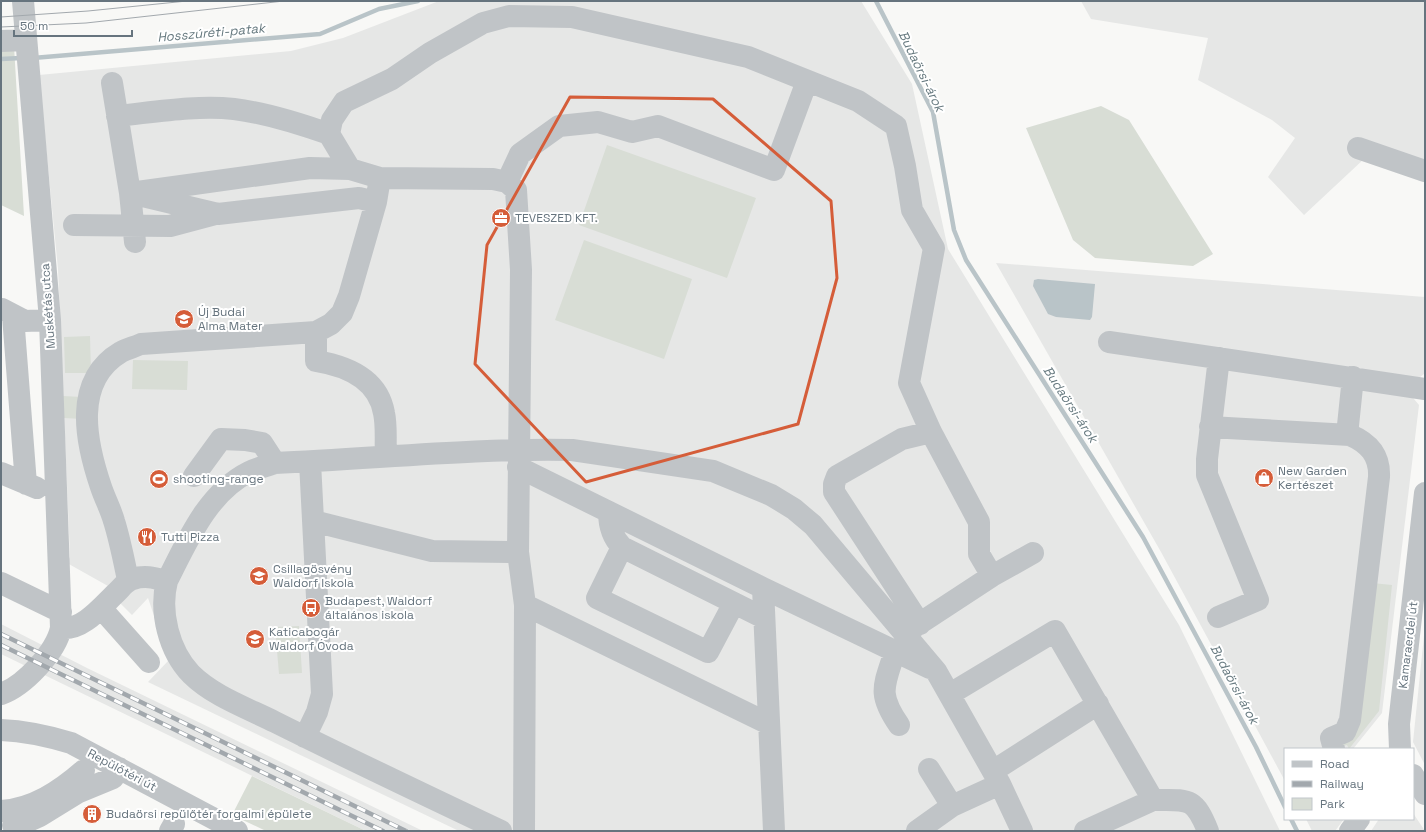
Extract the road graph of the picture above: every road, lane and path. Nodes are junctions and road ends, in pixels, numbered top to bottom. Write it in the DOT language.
graph roads {
  1 [pos="23,1"];
  2 [pos="26,40"];
  3 [pos="1,41"];
  4 [pos="808,81"];
  5 [pos="112,84"];
  6 [pos="117,116"];
  7 [pos="329,134"];
  8 [pos="1358,148"];
  9 [pos="350,169"];
  10 [pos="1425,171"];
  11 [pos="380,178"];
  12 [pos="507,182"];
  13 [pos="130,193"];
  14 [pos="376,202"];
  15 [pos="218,214"];
  16 [pos="74,225"];
  17 [pos="134,234"];
  18 [pos="7,312"];
  19 [pos="50,320"];
  20 [pos="316,332"];
  21 [pos="1109,342"];
  22 [pos="1219,358"];
  23 [pos="1353,377"];
  24 [pos="1425,389"];
  25 [pos="1210,427"];
  26 [pos="931,432"];
  27 [pos="1347,435"];
  28 [pos="386,456"];
  29 [pos="518,458"];
  30 [pos="310,462"];
  31 [pos="275,463"];
  32 [pos="1,473"];
  33 [pos="194,476"];
  34 [pos="26,484"];
  35 [pos="1425,492"];
  36 [pos="57,493"];
  37 [pos="609,512"];
  38 [pos="313,521"];
  39 [pos="622,547"];
  40 [pos="518,552"];
  41 [pos="1034,553"];
  42 [pos="1422,563"];
  43 [pos="992,576"];
  44 [pos="128,580"];
  45 [pos="167,581"];
  46 [pos="1,583"];
  47 [pos="763,588"];
  48 [pos="734,603"];
  49 [pos="525,605"];
  50 [pos="101,608"];
  51 [pos="1218,617"];
  52 [pos="764,618"];
  53 [pos="61,620"];
  54 [pos="907,636"];
  55 [pos="149,662"];
  56 [pos="1,694"];
  57 [pos="950,694"];
  58 [pos="1098,704"];
  59 [pos="768,724"];
  60 [pos="899,725"];
  61 [pos="1,730"];
  62 [pos="305,737"];
  63 [pos="1334,748"];
  64 [pos="1400,748"];
  65 [pos="119,768"];
  66 [pos="84,770"];
  67 [pos="929,770"];
  68 [pos="1414,777"];
  69 [pos="996,778"];
  70 [pos="1425,794"];
  71 [pos="1153,800"];
  72 [pos="952,806"];
  73 [pos="7,818"];
  74 [pos="1358,820"];
  75 [pos="237,831"];
  76 [pos="501,831"];
  77 [pos="524,831"];
  78 [pos="774,831"];
  79 [pos="917,831"];
  80 [pos="1022,831"];
  81 [pos="1084,831"];
  82 [pos="1208,831"];
  83 [pos="1350,831"];
  1 -- 2 [label="street, Muskétás utca"];
  2 -- 3 [label="street"];
  2 -- 19 [label="street, Muskétás utca"];
  4 -- 7 [label="street"];
  4 -- 12 [label="street"];
  4 -- 26 [label="street"];
  5 -- 6 [label="street"];
  6 -- 7 [label="street"];
  6 -- 13 [label="street"];
  7 -- 9 [label="street"];
  8 -- 10 [label="street"];
  9 -- 11 [label="street"];
  9 -- 13 [label="street"];
  11 -- 12 [label="street"];
  11 -- 14 [label="street"];
  12 -- 29 [label="street"];
  13 -- 15 [label="street"];
  13 -- 17 [label="street"];
  14 -- 15 [label="street"];
  14 -- 20 [label="street"];
  15 -- 17 [label="street"];
  16 -- 17 [label="street"];
  18 -- 19 [label="street"];
  18 -- 34 [label="street"];
  19 -- 36 [label="street, Muskétás utca"];
  20 -- 28 [label="street"];
  20 -- 44 [label="street"];
  21 -- 22 [label="street"];
  22 -- 23 [label="street"];
  22 -- 25 [label="street"];
  23 -- 24 [label="street"];
  23 -- 27 [label="street"];
  25 -- 27 [label="street"];
  25 -- 51 [label="street"];
  26 -- 43 [label="street"];
  26 -- 54 [label="street"];
  27 -- 63 [label="street"];
  28 -- 29 [label="street"];
  28 -- 30 [label="street"];
  29 -- 37 [label="street"];
  29 -- 40 [label="street"];
  29 -- 54 [label="street"];
  30 -- 31 [label="street"];
  30 -- 38 [label="street"];
  31 -- 33 [label="street"];
  31 -- 45 [label="street"];
  32 -- 34 [label="street"];
  34 -- 36 [label="street"];
  35 -- 42 [label="street, Kamaraerdei út"];
  36 -- 53 [label="street, Muskétás utca"];
  37 -- 39 [label="street"];
  37 -- 47 [label="street"];
  38 -- 40 [label="street"];
  38 -- 62 [label="street"];
  39 -- 48 [label="street"];
  39 -- 48 [label="street"];
  40 -- 49 [label="street"];
  41 -- 43 [label="street"];
  42 -- 64 [label="street, Kamaraerdei út"];
  43 -- 54 [label="street"];
  44 -- 45 [label="street"];
  44 -- 50 [label="street"];
  45 -- 62 [label="street"];
  46 -- 53 [label="street"];
  47 -- 52 [label="street"];
  47 -- 54 [label="street"];
  48 -- 52 [label="street"];
  49 -- 59 [label="street"];
  49 -- 77 [label="street"];
  50 -- 53 [label="street"];
  50 -- 55 [label="street"];
  52 -- 59 [label="street"];
  53 -- 56 [label="street"];
  54 -- 57 [label="street"];
  54 -- 60 [label="street"];
  57 -- 58 [label="street"];
  57 -- 69 [label="street"];
  58 -- 69 [label="street"];
  58 -- 71 [label="street"];
  59 -- 78 [label="street"];
  61 -- 65 [label="street, Repülőtéri út"];
  62 -- 76 [label="street"];
  65 -- 73 [label="street"];
  65 -- 75 [label="street, Repülőtéri út"];
  66 -- 73 [label="street"];
  67 -- 72 [label="street"];
  68 -- 70 [label="street"];
  69 -- 72 [label="street"];
  69 -- 80 [label="street"];
  71 -- 81 [label="street"];
  71 -- 82 [label="street"];
  72 -- 79 [label="street"];
  74 -- 83 [label="street"];
}
